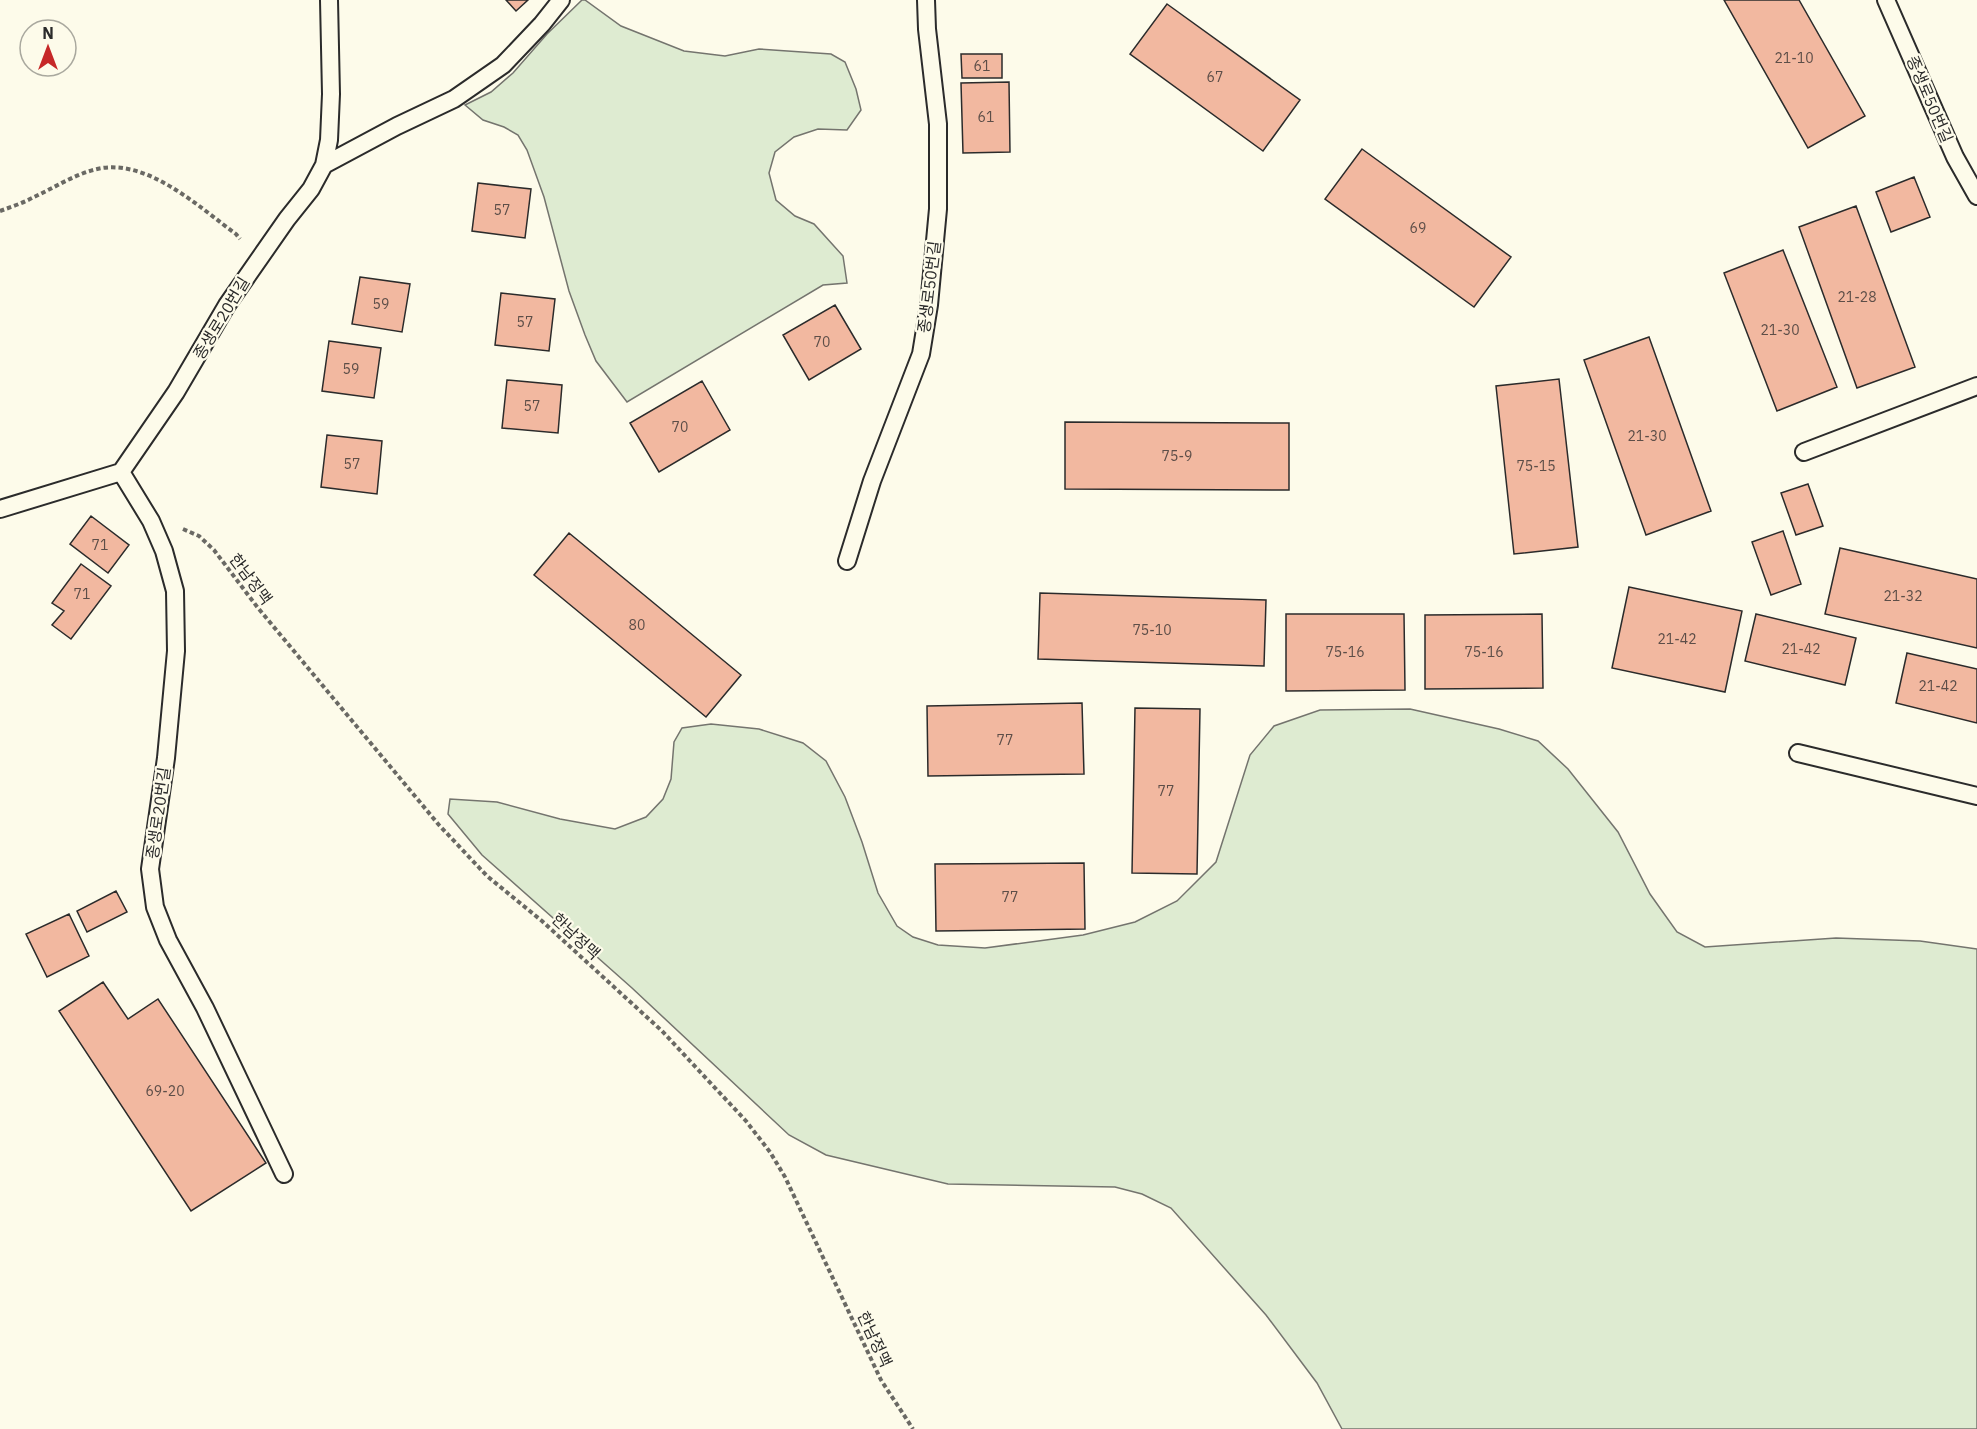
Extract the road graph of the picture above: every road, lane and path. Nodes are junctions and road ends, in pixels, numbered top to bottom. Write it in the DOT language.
graph roads {
  1 [pos="329,0"];
  2 [pos="561,0"];
  3 [pos="926,0"];
  4 [pos="1886,0"];
  5 [pos="324,165"];
  6 [pos="1977,196"];
  7 [pos="0,211"];
  8 [pos="256,261"];
  9 [pos="1977,386"];
  10 [pos="1804,452"];
  11 [pos="121,472"];
  12 [pos="0,509"];
  13 [pos="151,521"];
  14 [pos="847,561"];
  15 [pos="1798,753"];
  16 [pos="1977,796"];
  17 [pos="284,1174"];
  18 [pos="913,1429"];
  1 -- 5 [label="lane, 종생로20번길"];
  2 -- 5 [label="lane"];
  3 -- 14 [label="lane, 종생로50번길"];
  4 -- 6 [label="lane, 종생로50번길"];
  5 -- 8 [label="lane, 종생로20번길"];
  7 -- 8 [label="path"];
  8 -- 11 [label="lane, 종생로20번길"];
  9 -- 10 [label="lane"];
  11 -- 12 [label="lane"];
  11 -- 13 [label="lane, 종생로20번길"];
  13 -- 17 [label="lane, 종생로20번길"];
  13 -- 18 [label="path, 한남정맥"];
  15 -- 16 [label="lane"];
}
